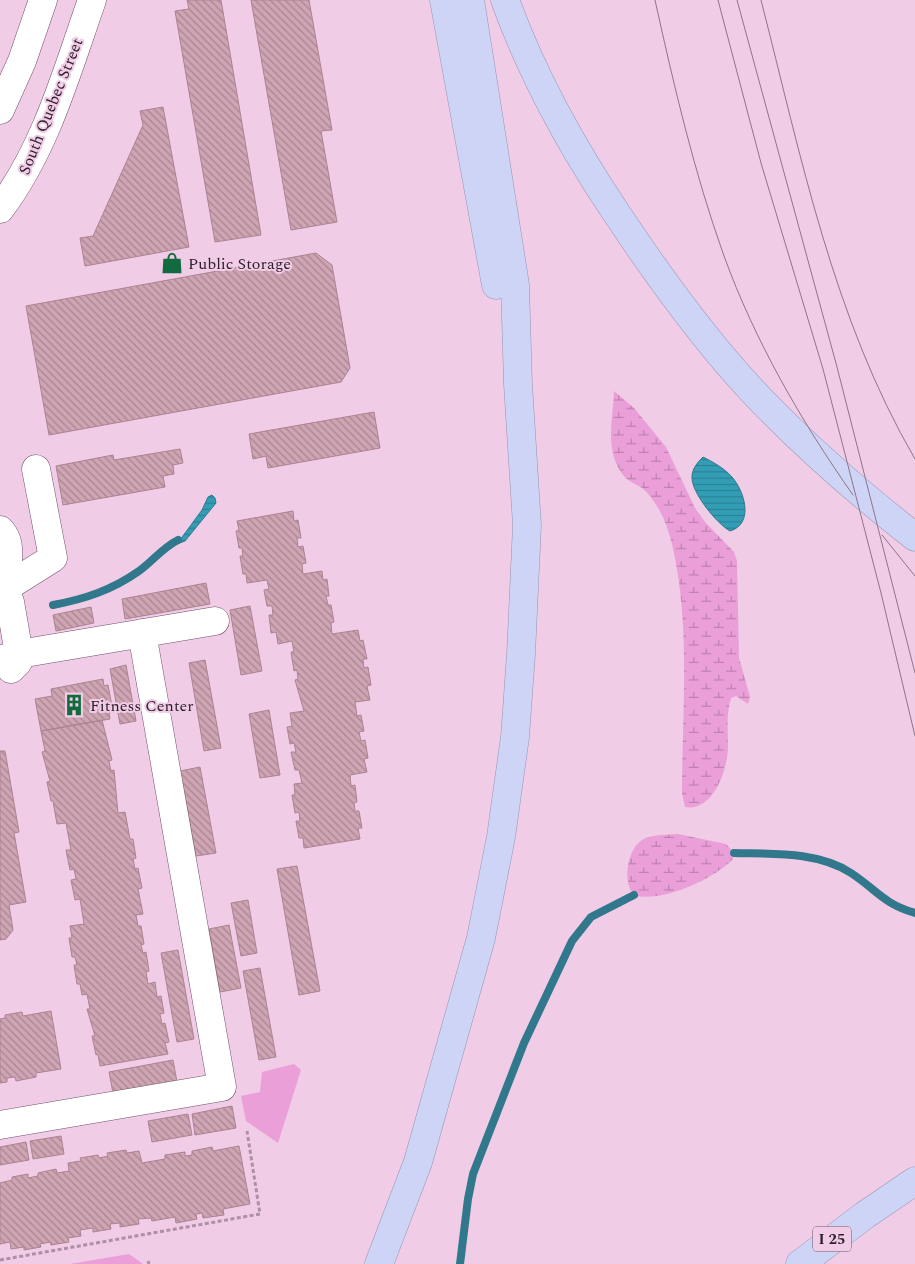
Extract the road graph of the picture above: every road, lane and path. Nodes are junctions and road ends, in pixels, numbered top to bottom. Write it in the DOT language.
graph roads {
  1 [pos="43,0"];
  2 [pos="92,0"];
  3 [pos="444,0"];
  4 [pos="470,0"];
  5 [pos="505,0"];
  6 [pos="0,110"];
  7 [pos="0,208"];
  8 [pos="518,384"];
  9 [pos="36,469"];
  10 [pos="0,530"];
  11 [pos="915,537"];
  12 [pos="1,589"];
  13 [pos="215,620"];
  14 [pos="142,633"];
  15 [pos="9,657"];
  16 [pos="0,674"];
  17 [pos="0,1125"];
  18 [pos="247,1131"];
  19 [pos="915,1181"];
  20 [pos="0,1260"];
  21 [pos="379,1264"];
  22 [pos="800,1264"];
  1 -- 6 [label="street"];
  2 -- 7 [label="street, South Quebec Street"];
  3 -- 8 [label="highway"];
  4 -- 8 [label="highway"];
  5 -- 11 [label="highway"];
  8 -- 21 [label="highway"];
  9 -- 12 [label="street"];
  10 -- 12 [label="street"];
  12 -- 15 [label="street"];
  13 -- 14 [label="street"];
  14 -- 15 [label="street"];
  14 -- 17 [label="street"];
  15 -- 16 [label="street"];
  18 -- 20 [label="path"];
  19 -- 22 [label="highway, I 25"];
}
